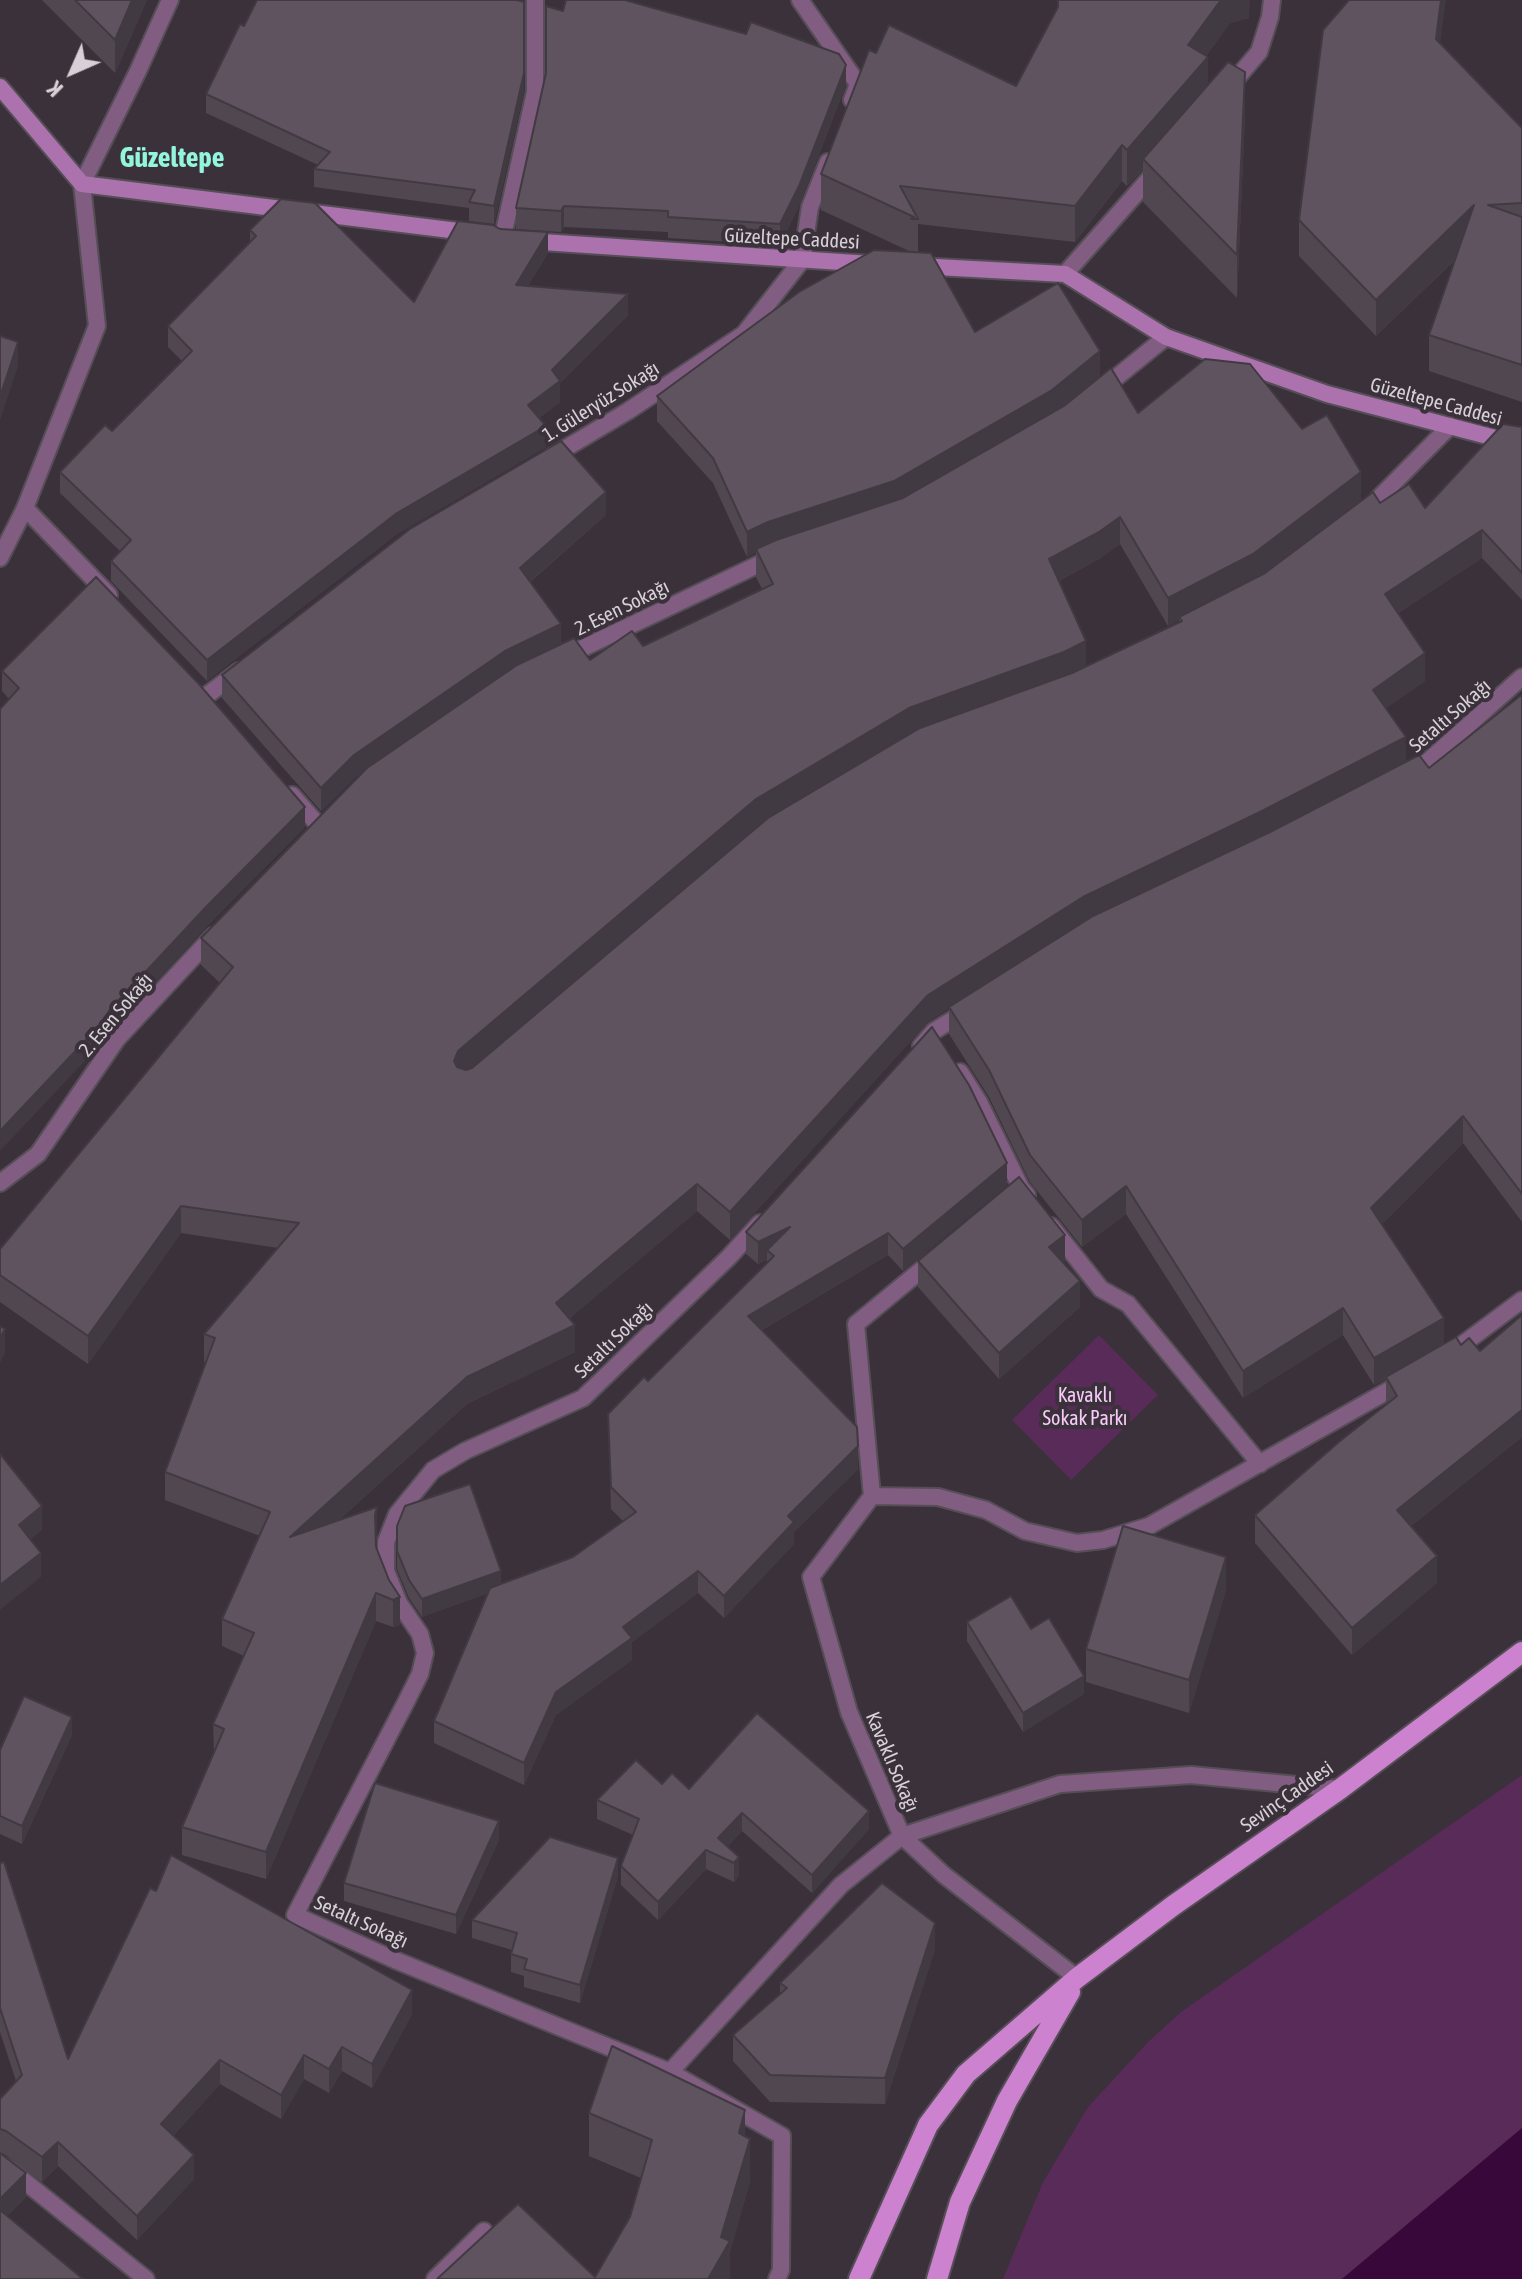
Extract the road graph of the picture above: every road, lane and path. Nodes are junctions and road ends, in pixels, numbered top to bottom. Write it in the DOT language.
graph roads {
  1 [pos="170,0"];
  2 [pos="535,0"];
  3 [pos="800,0"];
  4 [pos="1272,0"];
  5 [pos="0,87"];
  6 [pos="1219,99"];
  7 [pos="847,112"];
  8 [pos="831,153"];
  9 [pos="1171,154"];
  10 [pos="82,184"];
  11 [pos="503,236"];
  12 [pos="802,260"];
  13 [pos="1065,274"];
  14 [pos="1166,337"];
  15 [pos="1094,395"];
  16 [pos="1450,426"];
  17 [pos="1522,445"];
  18 [pos="535,465"];
  19 [pos="25,508"];
  20 [pos="1348,525"];
  21 [pos="786,553"];
  22 [pos="0,558"];
  23 [pos="121,608"];
  24 [pos="256,658"];
  25 [pos="552,664"];
  26 [pos="1522,677"];
  27 [pos="206,696"];
  28 [pos="279,779"];
  29 [pos="1389,785"];
  30 [pos="320,827"];
  31 [pos="226,923"];
  32 [pos="973,1007"];
  33 [pos="942,1043"];
  34 [pos="914,1054"];
  35 [pos="0,1183"];
  36 [pos="770,1212"];
  37 [pos="950,1246"];
  38 [pos="1522,1300"];
  39 [pos="1448,1356"];
  40 [pos="1421,1371"];
  41 [pos="1260,1464"];
  42 [pos="872,1496"];
  43 [pos="1522,1652"];
  44 [pos="1340,1789"];
  45 [pos="902,1836"];
  46 [pos="1077,1978"];
  47 [pos="670,2072"];
  48 [pos="0,2164"];
  49 [pos="484,2231"];
  50 [pos="146,2279"];
  51 [pos="435,2279"];
  52 [pos="777,2279"];
  53 [pos="859,2279"];
  54 [pos="937,2279"];
  1 -- 10 [label="street"];
  2 -- 11 [label="street"];
  3 -- 7 [label="street"];
  4 -- 6 [label="street"];
  5 -- 10 [label="street"];
  8 -- 12 [label="street"];
  9 -- 13 [label="street"];
  10 -- 11 [label="street, Güzeltepe Caddesi"];
  10 -- 19 [label="street"];
  11 -- 12 [label="street, Güzeltepe Caddesi"];
  12 -- 13 [label="street, Güzeltepe Caddesi"];
  12 -- 18 [label="street, 1. Güleryüz Sokağı"];
  13 -- 14 [label="street, Güzeltepe Caddesi"];
  14 -- 15 [label="street"];
  14 -- 16 [label="street, Güzeltepe Caddesi"];
  16 -- 17 [label="street, Güzeltepe Caddesi"];
  16 -- 20 [label="street"];
  19 -- 22 [label="street"];
  19 -- 23 [label="street"];
  21 -- 25 [label="street, 2. Esen Sokağı"];
  24 -- 27 [label="street"];
  26 -- 29 [label="street, Setaltı Sokağı"];
  28 -- 30 [label="street"];
  31 -- 35 [label="street, 2. Esen Sokağı"];
  32 -- 33 [label="street"];
  33 -- 34 [label="street"];
  33 -- 41 [label="street"];
  36 -- 47 [label="street, Setaltı Sokağı"];
  37 -- 42 [label="street"];
  38 -- 39 [label="street"];
  40 -- 41 [label="street"];
  41 -- 42 [label="street"];
  42 -- 45 [label="street, Kavaklı Sokağı"];
  43 -- 44 [label="main road, Sevinç Caddesi"];
  44 -- 45 [label="street"];
  44 -- 46 [label="main road, Sevinç Caddesi"];
  45 -- 46 [label="street, Kavaklı Sokağı"];
  45 -- 47 [label="street"];
  46 -- 53 [label="main road, Sevinç Caddesi"];
  46 -- 54 [label="main road"];
  47 -- 52 [label="street"];
  48 -- 50 [label="street"];
  49 -- 51 [label="street"];
}
